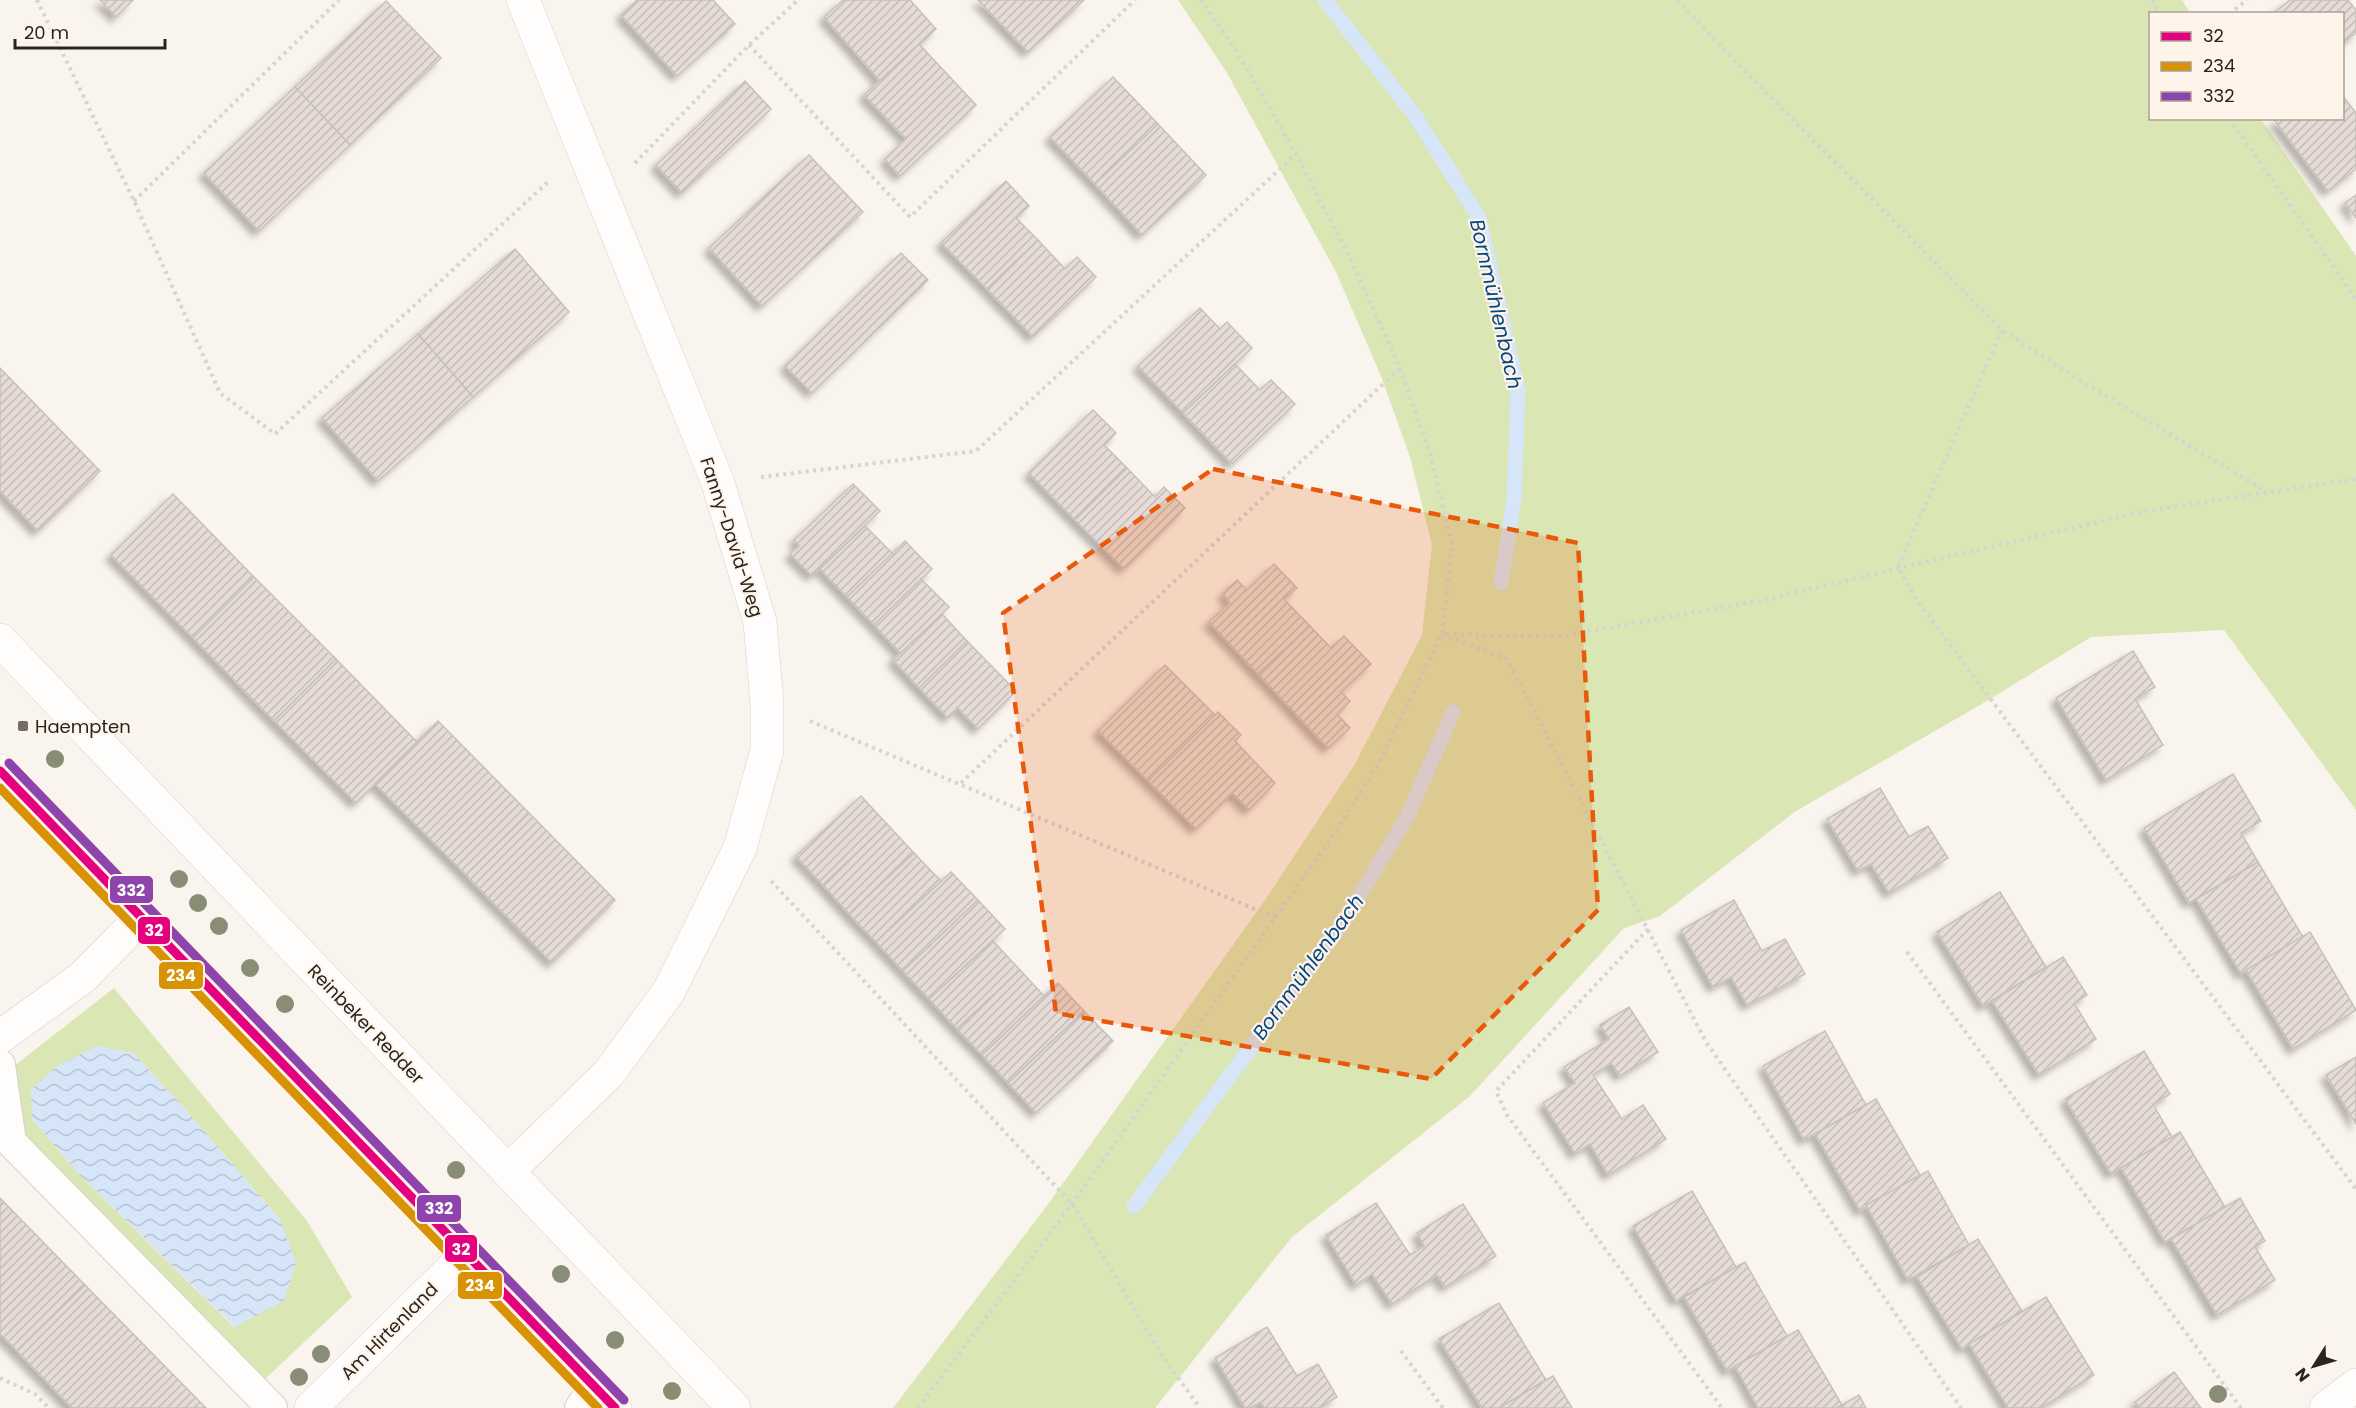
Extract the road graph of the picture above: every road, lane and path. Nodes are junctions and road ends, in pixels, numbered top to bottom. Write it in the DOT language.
graph roads {
  1 [pos="37,0"];
  2 [pos="339,0"];
  3 [pos="523,0"];
  4 [pos="798,0"];
  5 [pos="1134,0"];
  6 [pos="1201,0"];
  7 [pos="1677,0"];
  8 [pos="2247,0"];
  9 [pos="2232,12"];
  10 [pos="749,45"];
  11 [pos="2230,120"];
  12 [pos="584,149"];
  13 [pos="1296,154"];
  14 [pos="603,195"];
  15 [pos="134,201"];
  16 [pos="2356,299"];
  17 [pos="2002,330"];
  18 [pos="1400,368"];
  19 [pos="2356,479"];
  20 [pos="718,483"];
  21 [pos="2266,492"];
  22 [pos="1898,567"];
  23 [pos="1442,634"];
  24 [pos="0,640"];
  25 [pos="767,704"];
  26 [pos="0,771"];
  27 [pos="961,783"];
  28 [pos="740,848"];
  29 [pos="142,917"];
  30 [pos="1276,918"];
  31 [pos="1648,929"];
  32 [pos="1907,952"];
  33 [pos="0,1037"];
  34 [pos="0,1065"];
  35 [pos="508,1171"];
  36 [pos="2356,1188"];
  37 [pos="1072,1204"];
  38 [pos="467,1254"];
  39 [pos="1401,1351"];
  40 [pos="0,1378"];
  41 [pos="2356,1385"];
  42 [pos="596,1401"];
  43 [pos="49,1408"];
  44 [pos="272,1408"];
  45 [pos="311,1408"];
  46 [pos="734,1408"];
  47 [pos="918,1408"];
  48 [pos="1200,1408"];
  49 [pos="1443,1408"];
  50 [pos="1722,1408"];
  51 [pos="1961,1408"];
  52 [pos="2241,1408"];
  53 [pos="2326,1408"];
  1 -- 15 [label="path"];
  2 -- 15 [label="path"];
  3 -- 12 [label="street, Fanny-David-Weg"];
  4 -- 10 [label="path"];
  5 -- 10 [label="path"];
  6 -- 13 [label="path"];
  7 -- 17 [label="path"];
  8 -- 9 [label="path"];
  10 -- 14 [label="path"];
  11 -- 16 [label="path"];
  12 -- 14 [label="street, Fanny-David-Weg"];
  12 -- 15 [label="path"];
  13 -- 18 [label="path"];
  13 -- 20 [label="path"];
  14 -- 20 [label="street, Fanny-David-Weg"];
  17 -- 21 [label="path"];
  17 -- 22 [label="path"];
  18 -- 23 [label="path"];
  18 -- 27 [label="path"];
  19 -- 21 [label="path"];
  20 -- 25 [label="street, Fanny-David-Weg"];
  21 -- 22 [label="path"];
  22 -- 23 [label="path"];
  22 -- 36 [label="path"];
  23 -- 30 [label="path"];
  23 -- 31 [label="path"];
  24 -- 35 [label="street, Reinbeker Redder"];
  25 -- 27 [label="path"];
  25 -- 28 [label="street, Fanny-David-Weg"];
  26 -- 29 [label="street"];
  27 -- 30 [label="path"];
  28 -- 35 [label="street, Fanny-David-Weg"];
  28 -- 37 [label="path"];
  29 -- 33 [label="street"];
  29 -- 38 [label="street"];
  30 -- 37 [label="path"];
  31 -- 50 [label="path"];
  31 -- 51 [label="path"];
  32 -- 52 [label="path"];
  34 -- 44 [label="lane"];
  35 -- 46 [label="street, Reinbeker Redder"];
  37 -- 47 [label="path"];
  37 -- 48 [label="path"];
  38 -- 42 [label="street"];
  38 -- 45 [label="street, Am Hirtenland"];
  39 -- 49 [label="path"];
  40 -- 43 [label="path"];
  41 -- 53 [label="street"];
}
